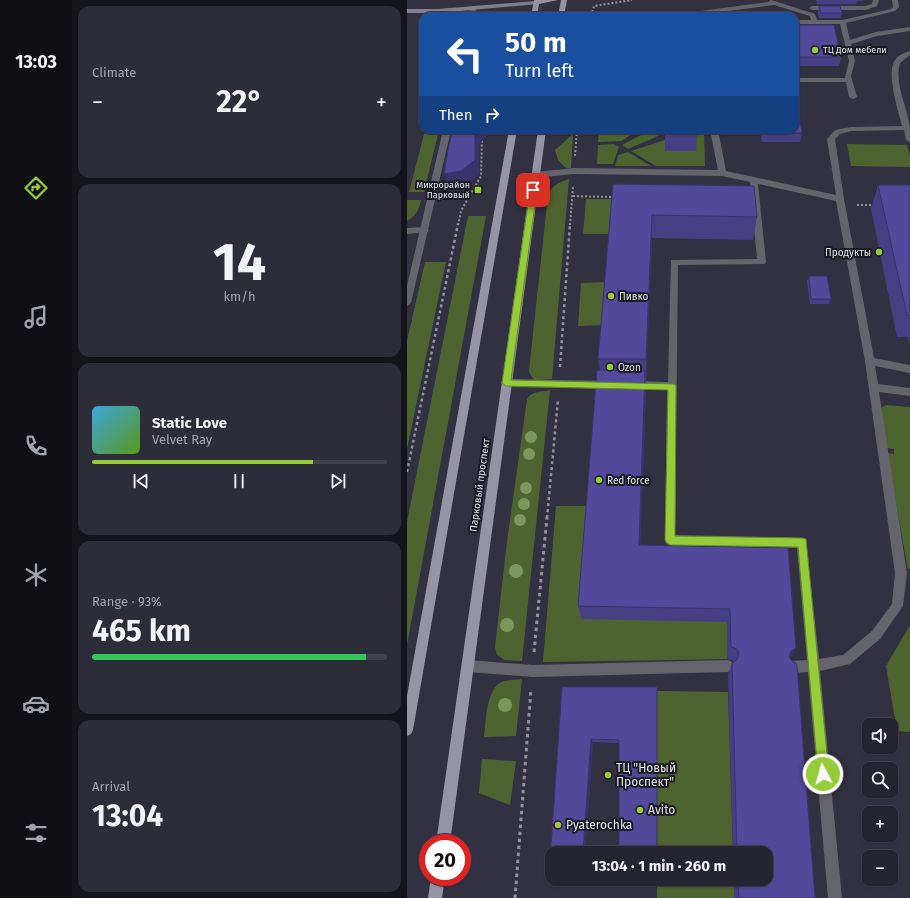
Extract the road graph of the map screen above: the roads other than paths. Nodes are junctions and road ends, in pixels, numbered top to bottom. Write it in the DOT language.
graph roads {
  1 [pos="555,0"];
  2 [pos="564,0"];
  3 [pos="765,0"];
  4 [pos="810,0"];
  5 [pos="876,0"];
  6 [pos="895,0"];
  7 [pos="537,1"];
  8 [pos="776,3"];
  9 [pos="473,8"];
  10 [pos="407,11"];
  11 [pos="472,12"];
  12 [pos="535,12"];
  13 [pos="562,12"];
  14 [pos="708,12"];
  15 [pos="812,12"];
  16 [pos="799,22"];
  17 [pos="814,22"];
  18 [pos="843,22"];
  19 [pos="910,29"];
  20 [pos="848,43"];
  21 [pos="910,53"];
  22 [pos="799,80"];
  23 [pos="849,80"];
  24 [pos="853,97"];
  25 [pos="907,128"];
  26 [pos="446,134"];
  27 [pos="512,134"];
  28 [pos="541,134"];
  29 [pos="715,134"];
  30 [pos="910,140"];
  31 [pos="722,173"];
  32 [pos="535,175"];
  33 [pos="754,181"];
  34 [pos="841,202"];
  35 [pos="425,230"];
  36 [pos="407,231"];
  37 [pos="407,303"];
  38 [pos="870,361"];
  39 [pos="910,369"];
  40 [pos="506,383"];
  41 [pos="672,386"];
  42 [pos="873,387"];
  43 [pos="910,392"];
  44 [pos="467,666"];
  45 [pos="728,666"];
  46 [pos="813,666"];
  47 [pos="790,667"];
  48 [pos="407,730"];
  49 [pos="444,834"];
  50 [pos="437,886"];
  51 [pos="435,898"];
  52 [pos="835,898"];
  1 -- 7 [label="main road"];
  2 -- 13 [label="main road"];
  3 -- 8 [label="street"];
  4 -- 15 [label="street"];
  5 -- 15 [label="street"];
  6 -- 18 [label="street"];
  7 -- 9 [label="main road"];
  7 -- 12 [label="main road"];
  8 -- 14 [label="street"];
  8 -- 15 [label="street"];
  9 -- 10 [label="main road"];
  9 -- 11 [label="street"];
  15 -- 17 [label="street"];
  16 -- 17 [label="street"];
  17 -- 18 [label="street"];
  18 -- 20 [label="street"];
  19 -- 20 [label="street"];
  20 -- 23 [label="street"];
  21 -- 25 [label="street"];
  22 -- 23 [label="street"];
  23 -- 24 [label="street"];
  25 -- 30 [label="street"];
  25 -- 34 [label="street"];
  26 -- 35 [label="street"];
  27 -- 48 [label="main road"];
  28 -- 32 [label="main road, Парковый проспект"];
  29 -- 31 [label="street"];
  31 -- 32 [label="street"];
  31 -- 33 [label="street"];
  32 -- 40 [label="main road, Парковый проспект"];
  33 -- 34 [label="street"];
  33 -- 41 [label="street"];
  34 -- 38 [label="street"];
  35 -- 36 [label="street"];
  35 -- 37 [label="street"];
  38 -- 39 [label="street"];
  38 -- 42 [label="street"];
  40 -- 41 [label="street"];
  40 -- 44 [label="main road, Парковый проспект"];
  41 -- 46 [label="street"];
  42 -- 43 [label="street"];
  42 -- 46 [label="street"];
  44 -- 45 [label="street"];
  44 -- 49 [label="main road, Парковый проспект"];
  46 -- 47 [label="street"];
  46 -- 52 [label="street"];
  50 -- 51 [label="main road"];
}
